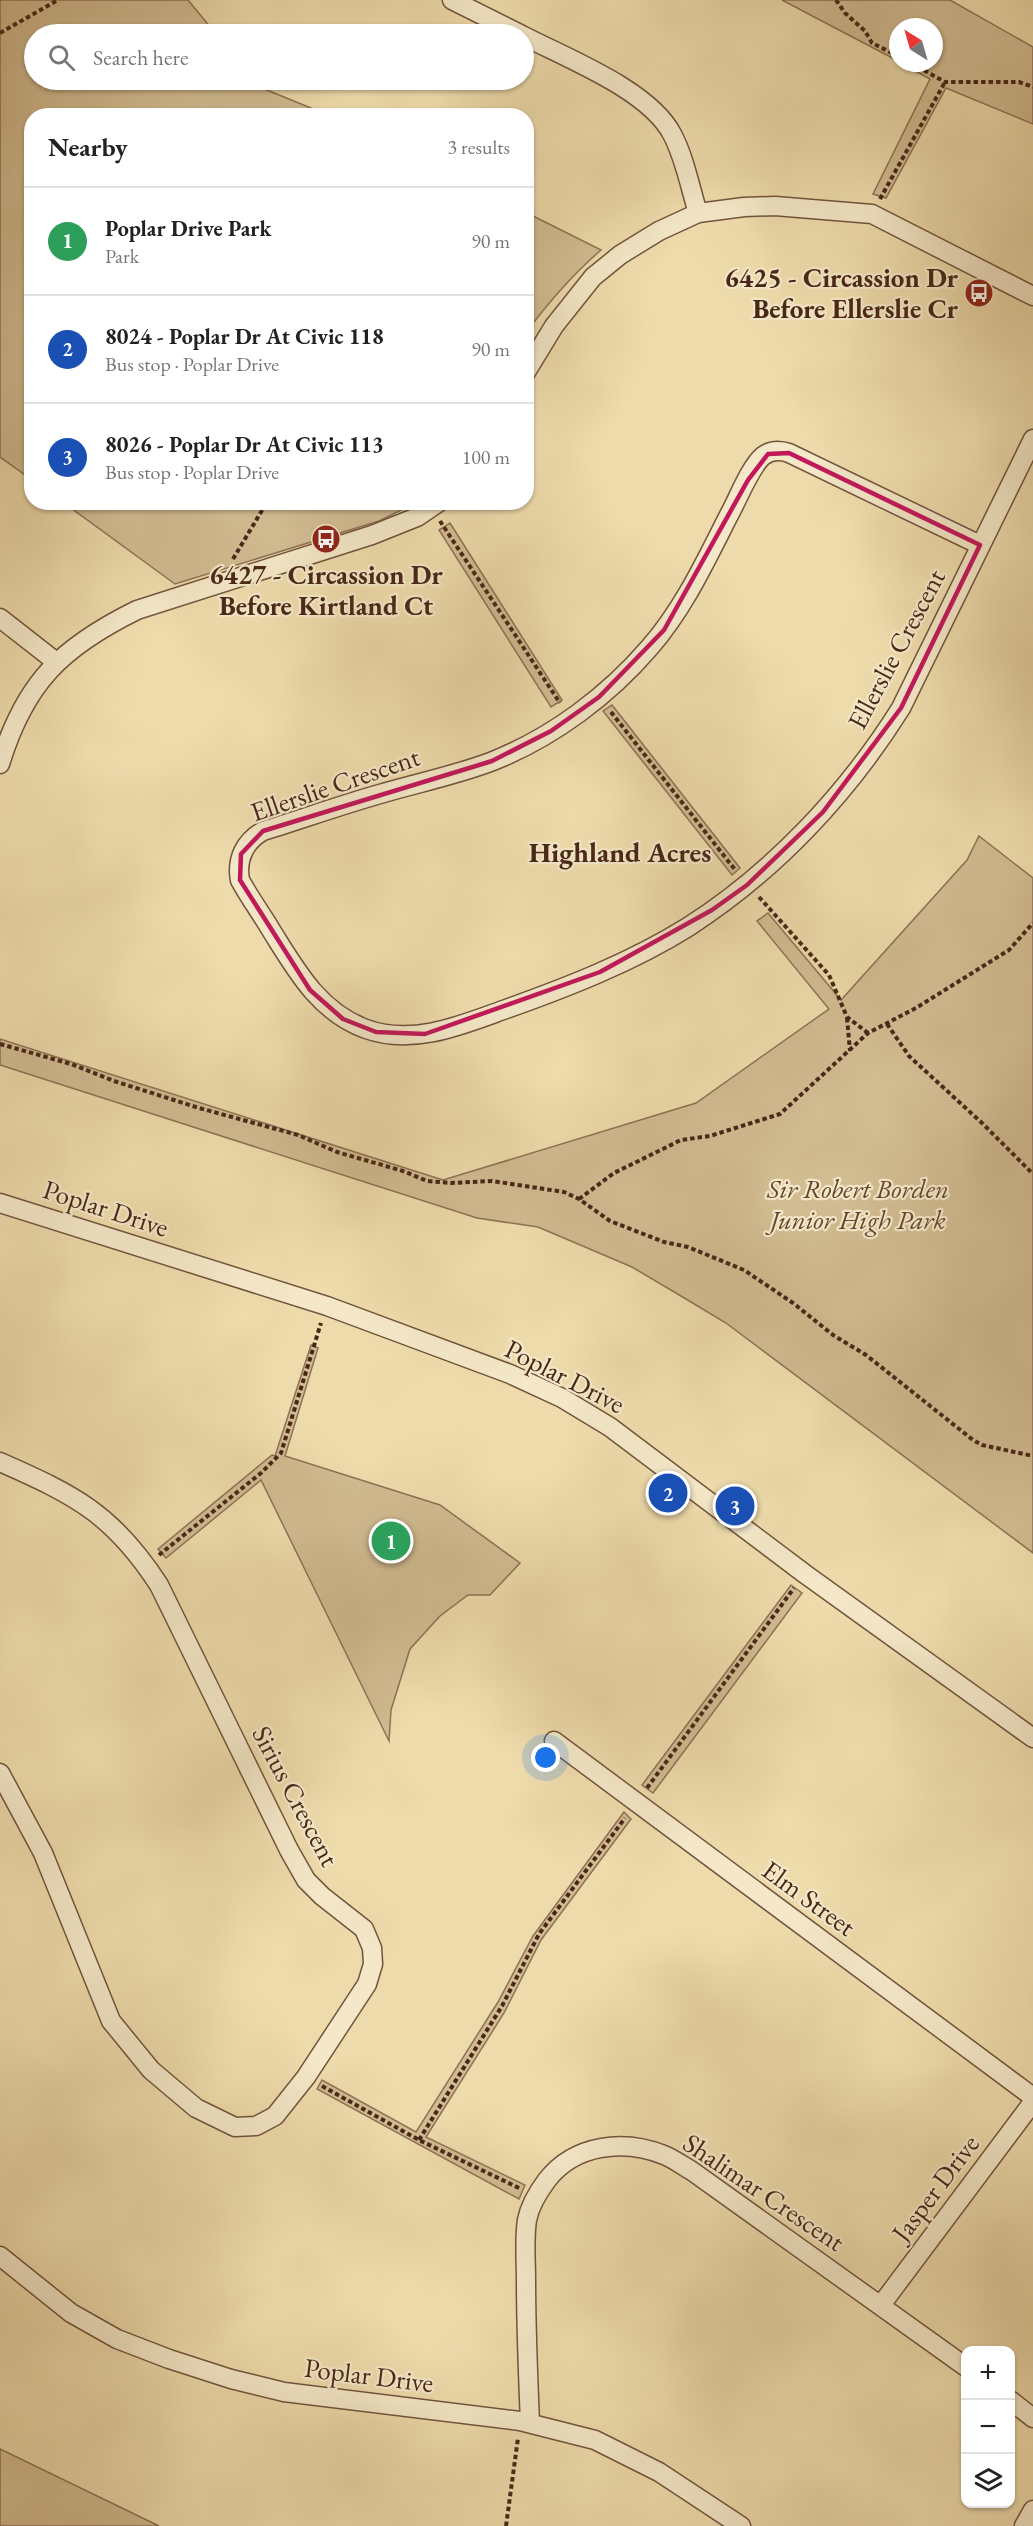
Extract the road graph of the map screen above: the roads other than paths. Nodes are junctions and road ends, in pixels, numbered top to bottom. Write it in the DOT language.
graph roads {
  1 [pos="452,0"];
  2 [pos="500,24"];
  3 [pos="534,41"];
  4 [pos="698,213"];
  5 [pos="1033,296"];
  6 [pos="534,359"];
  7 [pos="1033,439"];
  8 [pos="428,510"];
  9 [pos="980,545"];
  10 [pos="0,618"];
  11 [pos="55,661"];
  12 [pos="0,764"];
  13 [pos="0,1203"];
  14 [pos="0,1462"];
  15 [pos="1033,1738"];
  16 [pos="554,1742"];
  17 [pos="0,1773"];
  18 [pos="1033,2097"];
  19 [pos="1033,2102"];
  20 [pos="0,2256"];
  21 [pos="881,2305"];
  22 [pos="961,2363"];
  23 [pos="1015,2403"];
  24 [pos="1033,2418"];
  25 [pos="525,2422"];
  26 [pos="1033,2510"];
  27 [pos="741,2526"];
  28 [pos="1024,2526"];
  1 -- 2 [label="street"];
  3 -- 4 [label="street"];
  4 -- 5 [label="street"];
  4 -- 6 [label="street"];
  7 -- 9 [label="street, Ellerslie Crescent"];
  8 -- 11 [label="street"];
  9 -- 9 [label="street, Ellerslie Crescent"];
  10 -- 11 [label="street"];
  11 -- 12 [label="street"];
  13 -- 15 [label="street, Poplar Drive"];
  14 -- 17 [label="street, Sirius Crescent"];
  16 -- 18 [label="street, Elm Street"];
  19 -- 21 [label="street, Jasper Drive"];
  20 -- 25 [label="street, Poplar Drive"];
  21 -- 22 [label="street, Shalimar Crescent"];
  21 -- 25 [label="street, Shalimar Crescent"];
  23 -- 24 [label="street"];
  25 -- 27 [label="street, Poplar Drive"];
  26 -- 28 [label="street"];
}
